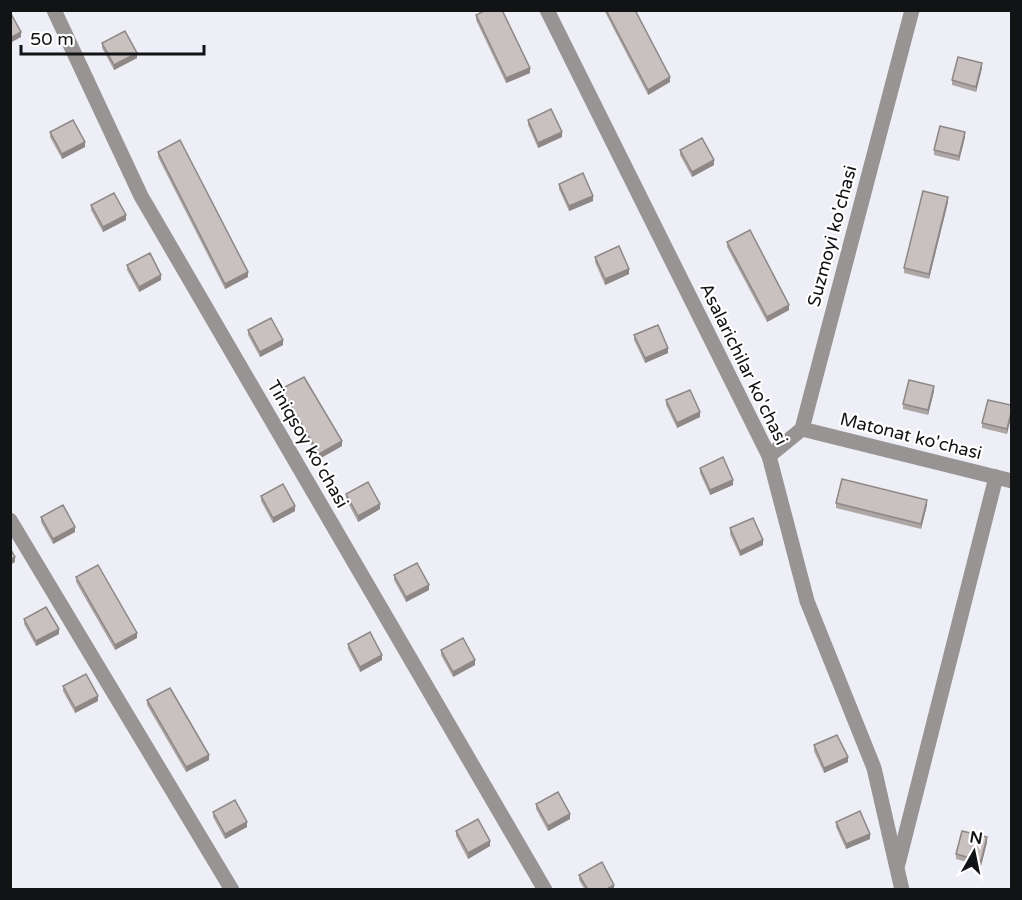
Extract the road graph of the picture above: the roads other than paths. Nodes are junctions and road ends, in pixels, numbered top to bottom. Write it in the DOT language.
graph roads {
  1 [pos="54,10"];
  2 [pos="547,10"];
  3 [pos="912,10"];
  4 [pos="802,429"];
  5 [pos="769,456"];
  6 [pos="996,477"];
  7 [pos="1011,482"];
  8 [pos="10,520"];
  9 [pos="897,868"];
  10 [pos="232,890"];
  11 [pos="545,890"];
  12 [pos="902,890"];
  1 -- 11 [label="street, Tiniqsoy ko'chasi"];
  2 -- 5 [label="street, Asalarichilar ko'chasi"];
  3 -- 4 [label="street, Suzmoyi ko'chasi"];
  4 -- 5 [label="street"];
  4 -- 6 [label="street, Matonat ko'chasi"];
  5 -- 9 [label="street, Asalarichilar ko'chasi"];
  6 -- 7 [label="street, Matonat ko'chasi"];
  6 -- 9 [label="street"];
  8 -- 10 [label="street"];
  9 -- 12 [label="street, Asalarichilar ko'chasi"];
}
